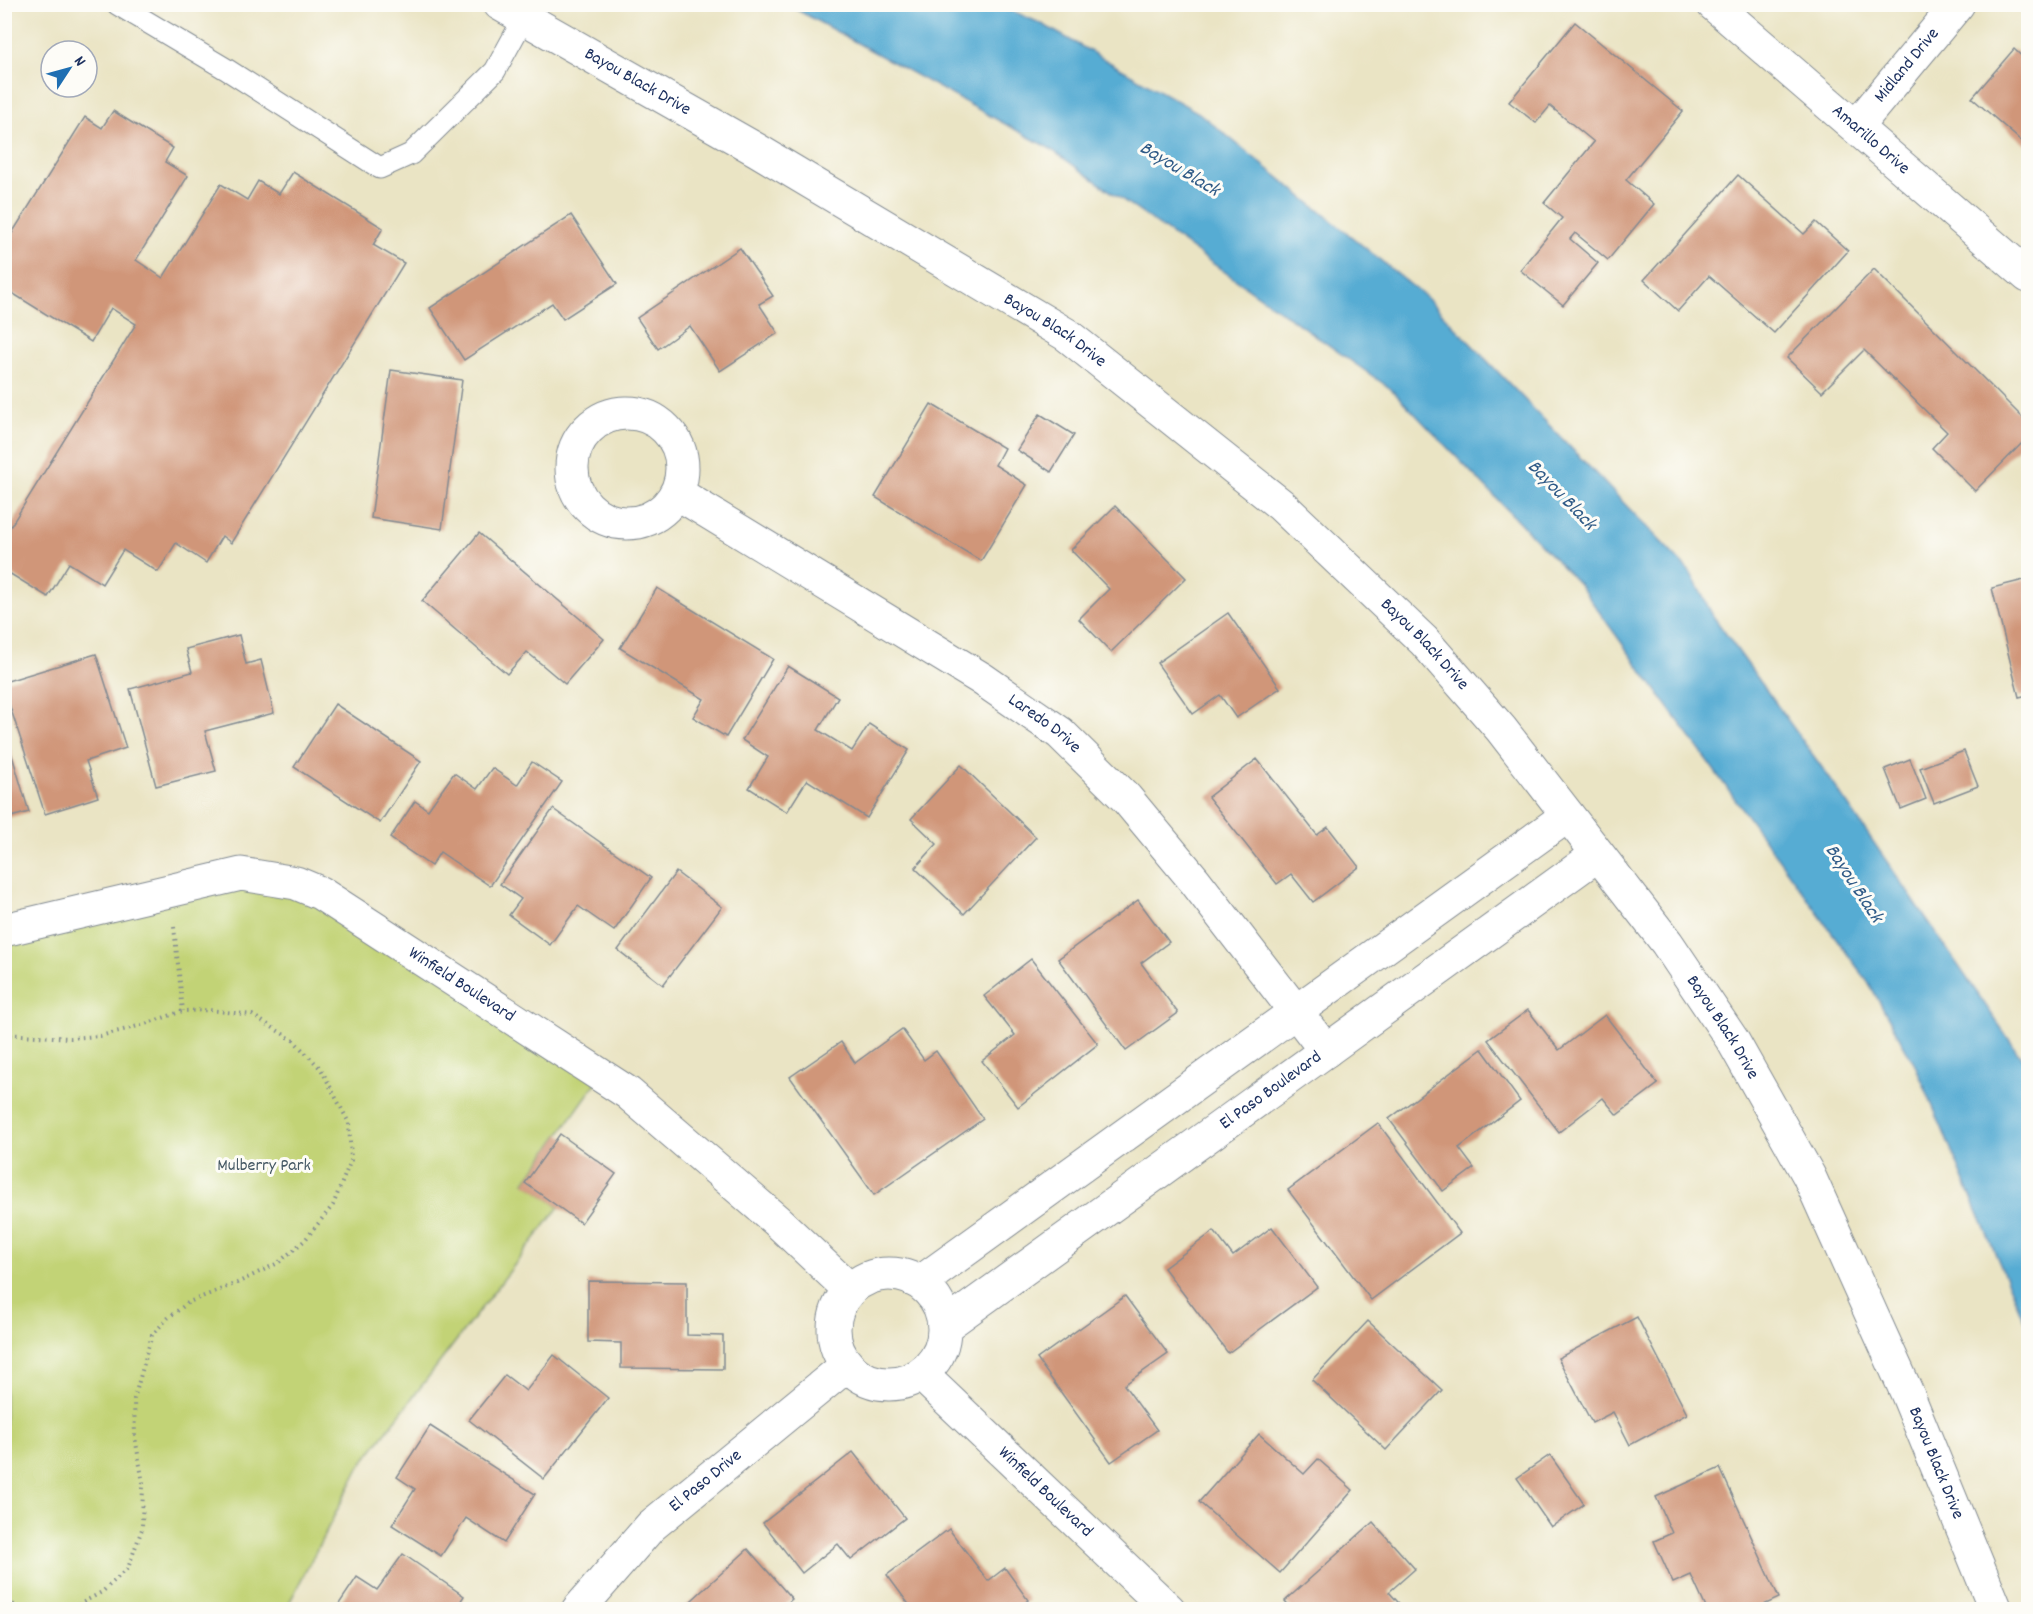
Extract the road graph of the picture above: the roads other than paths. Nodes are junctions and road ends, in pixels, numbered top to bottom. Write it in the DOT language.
graph roads {
  1 [pos="117,4"];
  2 [pos="1713,4"];
  3 [pos="1958,4"];
  4 [pos="512,11"];
  5 [pos="1856,127"];
  6 [pos="2028,276"];
  7 [pos="677,493"];
  8 [pos="1567,816"];
  9 [pos="1597,855"];
  10 [pos="4,930"];
  11 [pos="1295,1012"];
  12 [pos="1326,1051"];
  13 [pos="1189,1088"];
  14 [pos="1222,1127"];
  15 [pos="921,1282"];
  16 [pos="849,1289"];
  17 [pos="945,1326"];
  18 [pos="846,1366"];
  19 [pos="922,1375"];
  20 [pos="578,1610"];
  21 [pos="1168,1610"];
  22 [pos="1996,1610"];
  1 -- 4 [label="lane"];
  2 -- 5 [label="street, Amarillo Drive"];
  3 -- 5 [label="street, Midland Drive"];
  4 -- 8 [label="street, Bayou Black Drive"];
  5 -- 6 [label="street, Amarillo Drive"];
  7 -- 11 [label="street, Laredo Drive"];
  8 -- 9 [label="street, Bayou Black Drive"];
  8 -- 11 [label="street"];
  9 -- 12 [label="street, El Paso Boulevard"];
  9 -- 22 [label="street, Bayou Black Drive"];
  10 -- 16 [label="street, Winfield Boulevard"];
  11 -- 12 [label="street, Laredo Drive"];
  11 -- 13 [label="street"];
  12 -- 14 [label="street, El Paso Boulevard"];
  13 -- 14 [label="street"];
  13 -- 15 [label="street"];
  14 -- 17 [label="street, El Paso Boulevard"];
  15 -- 16 [label="street"];
  15 -- 17 [label="street"];
  16 -- 18 [label="street"];
  17 -- 19 [label="street"];
  18 -- 19 [label="street"];
  18 -- 20 [label="street, El Paso Drive"];
  19 -- 21 [label="street, Winfield Boulevard"];
}
